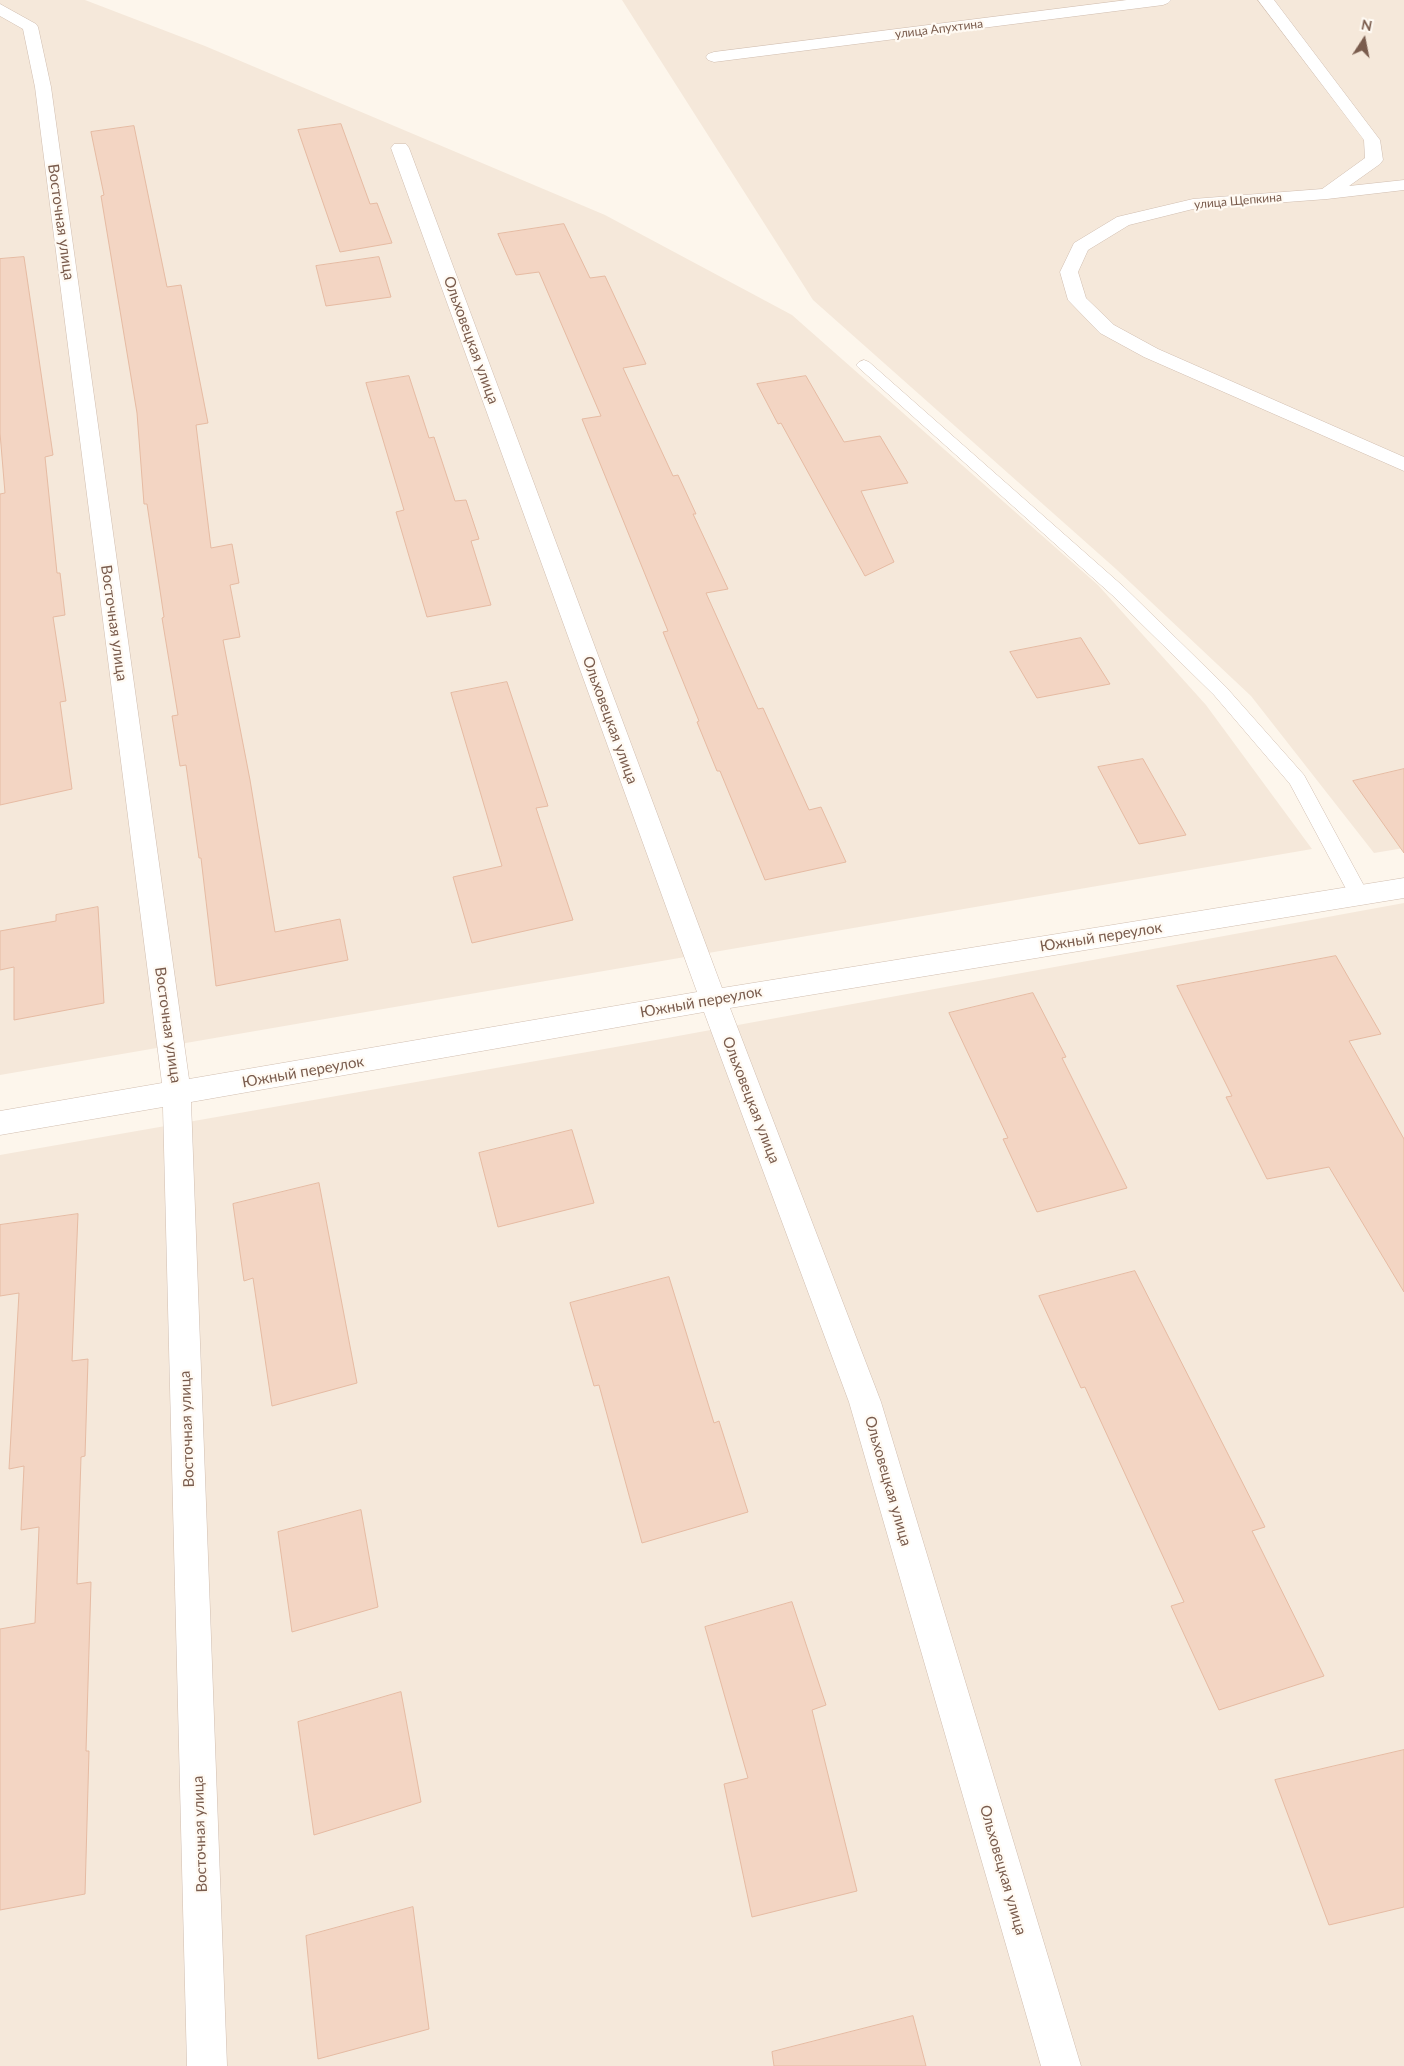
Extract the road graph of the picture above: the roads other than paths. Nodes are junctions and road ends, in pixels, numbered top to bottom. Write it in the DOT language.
graph roads {
  1 [pos="1163,0"];
  2 [pos="1266,0"];
  3 [pos="0,9"];
  4 [pos="714,57"];
  5 [pos="400,148"];
  6 [pos="1404,185"];
  7 [pos="1327,194"];
  8 [pos="864,365"];
  9 [pos="1404,465"];
  10 [pos="1404,888"];
  11 [pos="1359,895"];
  12 [pos="713,1000"];
  13 [pos="177,1094"];
  14 [pos="0,1124"];
  15 [pos="207,2066"];
  16 [pos="1061,2066"];
  1 -- 4 [label="street, улица Апухтина"];
  2 -- 7 [label="street"];
  3 -- 13 [label="street, Восточная улица"];
  5 -- 12 [label="street, Ольховецкая улица"];
  6 -- 7 [label="street, улица Щепкина"];
  7 -- 9 [label="street, улица Щепкина"];
  8 -- 11 [label="lane"];
  10 -- 11 [label="street, Южный переулок"];
  11 -- 12 [label="street, Южный переулок"];
  12 -- 13 [label="street, Южный переулок"];
  12 -- 16 [label="street, Ольховецкая улица"];
  13 -- 14 [label="street, Южный переулок"];
  13 -- 15 [label="street, Восточная улица"];
}
